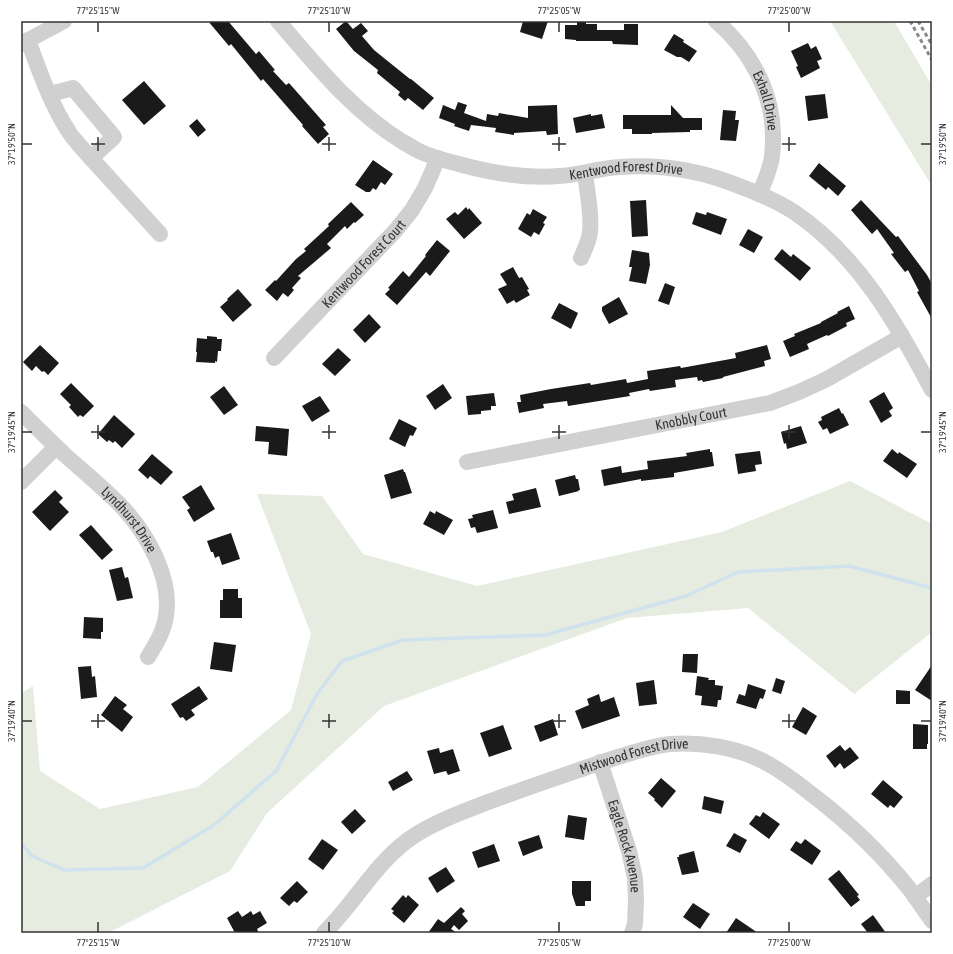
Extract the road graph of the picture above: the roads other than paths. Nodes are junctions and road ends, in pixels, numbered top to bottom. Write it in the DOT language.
graph roads {
  1 [pos="64,21"];
  2 [pos="278,21"];
  3 [pos="716,21"];
  4 [pos="25,42"];
  5 [pos="49,93"];
  6 [pos="91,158"];
  7 [pos="438,158"];
  8 [pos="585,173"];
  9 [pos="759,194"];
  10 [pos="160,234"];
  11 [pos="580,258"];
  12 [pos="902,336"];
  13 [pos="274,358"];
  14 [pos="932,390"];
  15 [pos="21,412"];
  16 [pos="56,447"];
  17 [pos="467,462"];
  18 [pos="21,482"];
  19 [pos="148,657"];
  20 [pos="600,762"];
  21 [pos="932,884"];
  22 [pos="915,897"];
  23 [pos="932,921"];
  24 [pos="324,933"];
  25 [pos="632,933"];
  1 -- 4 [label="street"];
  2 -- 7 [label="street, Kentwood Forest Drive"];
  3 -- 9 [label="street, Exhall Drive"];
  4 -- 5 [label="street"];
  5 -- 6 [label="street"];
  5 -- 6 [label="street"];
  6 -- 10 [label="street"];
  7 -- 8 [label="street, Kentwood Forest Drive"];
  7 -- 13 [label="street, Kentwood Forest Court"];
  8 -- 9 [label="street, Kentwood Forest Drive"];
  8 -- 11 [label="street"];
  9 -- 12 [label="street, Kentwood Forest Drive"];
  12 -- 14 [label="street, Kentwood Forest Drive"];
  12 -- 17 [label="street, Knobbly Court"];
  15 -- 16 [label="street, Lyndhurst Drive"];
  16 -- 18 [label="street"];
  16 -- 19 [label="street, Lyndhurst Drive"];
  20 -- 22 [label="street, Mistwood Forest Drive"];
  20 -- 24 [label="street, Mistwood Forest Drive"];
  20 -- 25 [label="street, Eagle Rock Avenue"];
  21 -- 22 [label="street"];
  22 -- 23 [label="street, Mistwood Forest Drive"];
}
